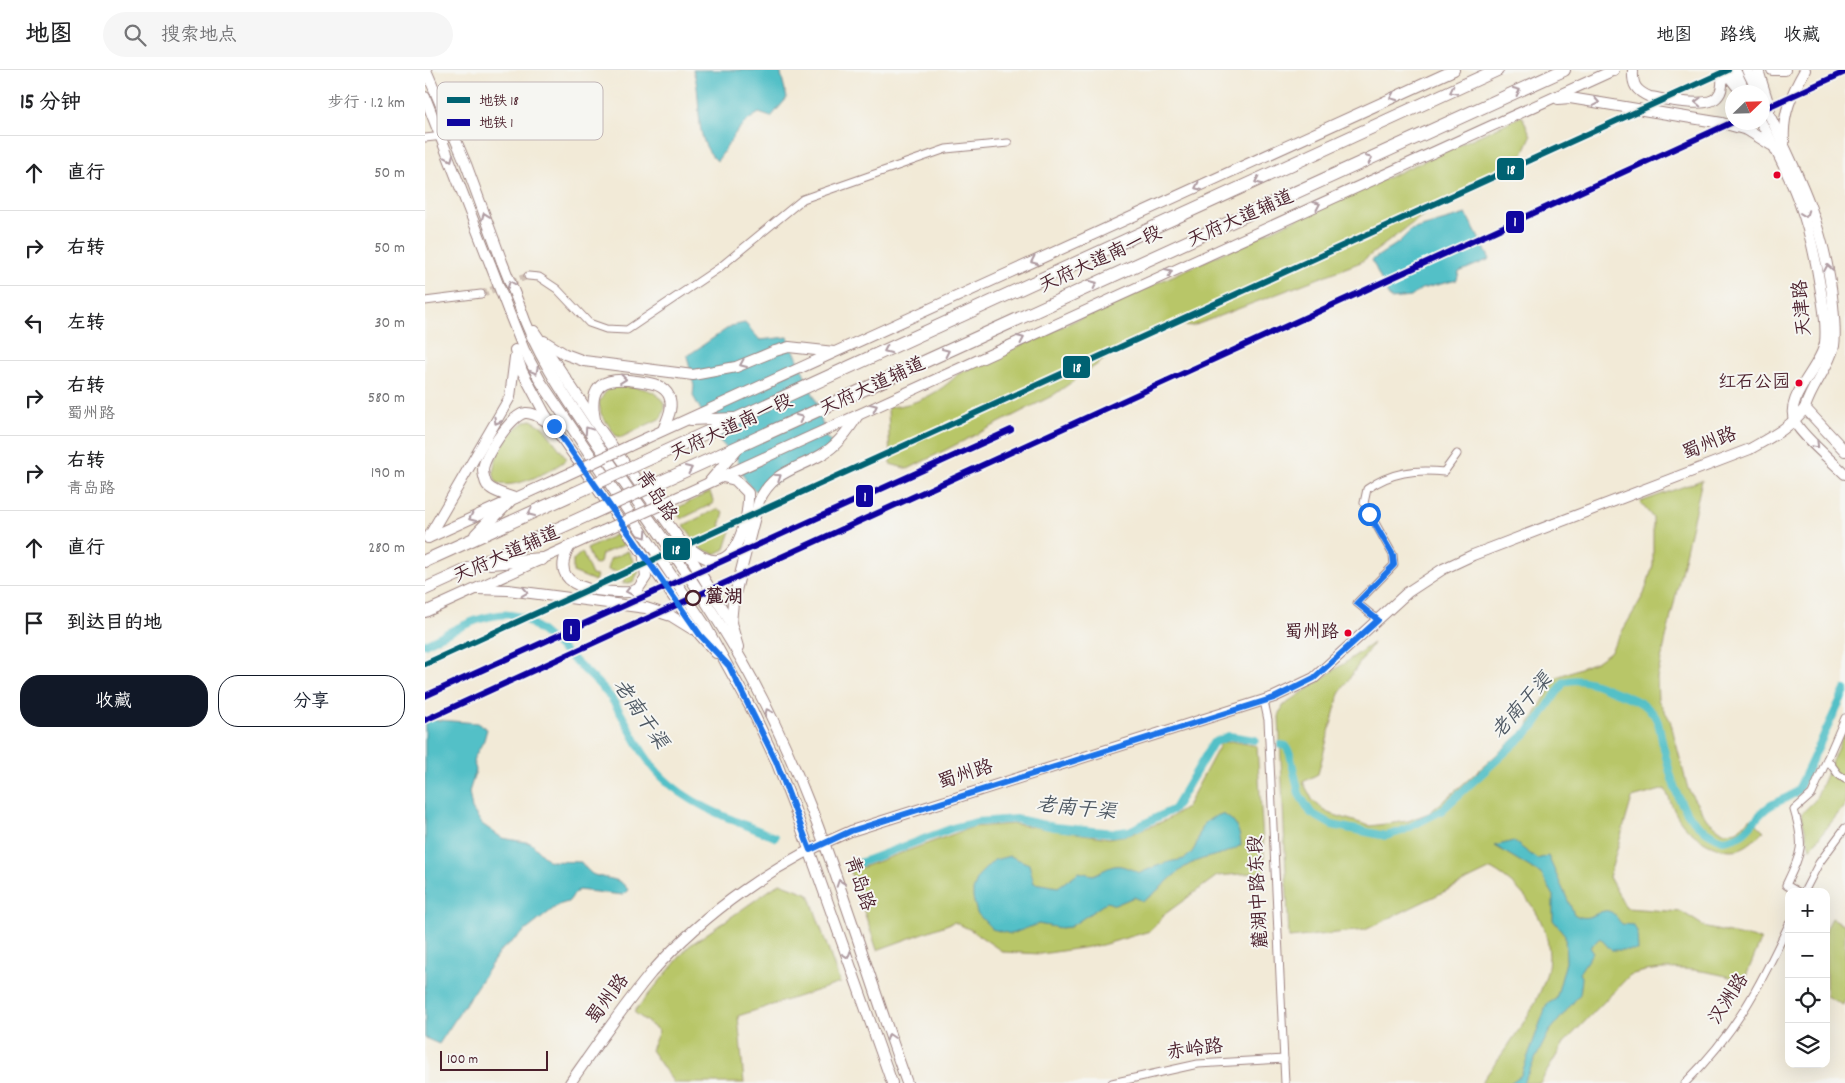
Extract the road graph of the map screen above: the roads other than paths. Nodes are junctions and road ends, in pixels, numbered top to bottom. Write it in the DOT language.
graph roads {
  1 [pos="426,70"];
  2 [pos="1454,70"];
  3 [pos="1497,70"];
  4 [pos="1564,70"];
  5 [pos="1614,70"];
  6 [pos="1633,70"];
  7 [pos="1723,70"];
  8 [pos="1735,70"];
  9 [pos="1747,70"];
  10 [pos="1758,70"];
  11 [pos="1772,70"];
  12 [pos="1785,70"];
  13 [pos="1805,70"];
  14 [pos="1735,85"];
  15 [pos="1742,85"];
  16 [pos="1754,85"];
  17 [pos="437,96"];
  18 [pos="425,97"];
  19 [pos="1547,100"];
  20 [pos="1770,116"];
  21 [pos="437,126"];
  22 [pos="1767,130"];
  23 [pos="1777,131"];
  24 [pos="443,140"];
  25 [pos="455,140"];
  26 [pos="1008,143"];
  27 [pos="1781,149"];
  28 [pos="527,276"];
  29 [pos="481,294"];
  30 [pos="425,301"];
  31 [pos="525,321"];
  32 [pos="512,323"];
  33 [pos="541,339"];
  34 [pos="515,350"];
  35 [pos="835,352"];
  36 [pos="1805,408"];
  37 [pos="858,415"];
  38 [pos="700,417"];
  39 [pos="738,418"];
  40 [pos="1795,421"];
  41 [pos="597,425"];
  42 [pos="554,426"];
  43 [pos="663,430"];
  44 [pos="1845,451"];
  45 [pos="1457,454"];
  46 [pos="726,457"];
  47 [pos="1845,474"];
  48 [pos="723,477"];
  49 [pos="708,484"];
  50 [pos="512,500"];
  51 [pos="427,539"];
  52 [pos="469,541"];
  53 [pos="682,543"];
  54 [pos="570,546"];
  55 [pos="642,553"];
  56 [pos="542,559"];
  57 [pos="425,561"];
  58 [pos="480,564"];
  59 [pos="477,589"];
  60 [pos="425,590"];
  61 [pos="425,612"];
  62 [pos="1378,620"];
  63 [pos="731,623"];
  64 [pos="700,635"];
  65 [pos="741,660"];
  66 [pos="729,666"];
  67 [pos="1264,701"];
  68 [pos="1845,718"];
  69 [pos="1827,759"];
  70 [pos="1845,779"];
  71 [pos="1845,828"];
  72 [pos="825,842"];
  73 [pos="810,850"];
  74 [pos="1792,888"];
  75 [pos="1806,888"];
  76 [pos="1785,932"];
  77 [pos="1284,1059"];
  78 [pos="569,1083"];
  79 [pos="892,1083"];
  80 [pos="907,1083"];
  81 [pos="1112,1083"];
  82 [pos="1285,1083"];
  83 [pos="1685,1083"];
  1 -- 17 [label="street, 青岛路"];
  2 -- 35 [label="street, one-way"];
  3 -- 39 [label="highway, 天府大道南一段, one-way"];
  46 -- 4 [label="highway, 天府大道南一段, one-way"];
  5 -- 19 [label="street, 天府大道辅道"];
  7 -- 6 [label="street, one-way"];
  7 -- 14 [label="street"];
  8 -- 15 [label="street"];
  9 -- 16 [label="street"];
  10 -- 23 [label="street"];
  11 -- 12 [label="street"];
  13 -- 27 [label="street"];
  18 -- 21 [label="street, 青岛路"];
  19 -- 27 [label="street, one-way"];
  37 -- 19 [label="street, 天府大道辅道, one-way"];
  20 -- 23 [label="street, 天津路"];
  22 -- 27 [label="street, 天津路"];
  23 -- 27 [label="street, 天津路"];
  24 -- 32 [label="street, 青岛路, one-way, bridge"];
  31 -- 25 [label="street, 青岛路, one-way, bridge"];
  26 -- 28 [label="street"];
  36 -- 27 [label="street, 天津路, one-way"];
  27 -- 40 [label="street, 天津路, one-way"];
  29 -- 30 [label="street"];
  31 -- 33 [label="street"];
  65 -- 31 [label="street, 青岛路, one-way"];
  32 -- 34 [label="street"];
  32 -- 66 [label="street, 青岛路, one-way"];
  35 -- 33 [label="street, one-way"];
  33 -- 41 [label="street"];
  34 -- 42 [label="street"];
  34 -- 51 [label="street, one-way"];
  35 -- 38 [label="street"];
  36 -- 40 [label="street, 蜀州路"];
  36 -- 44 [label="street"];
  37 -- 48 [label="street, 天府大道辅道"];
  63 -- 37 [label="street, one-way"];
  38 -- 39 [label="street"];
  38 -- 43 [label="street"];
  39 -- 52 [label="highway, 天府大道南一段, one-way, bridge"];
  40 -- 47 [label="street, one-way"];
  40 -- 62 [label="street, 蜀州路"];
  41 -- 43 [label="street, one-way"];
  41 -- 53 [label="street"];
  42 -- 50 [label="street"];
  42 -- 55 [label="street"];
  43 -- 50 [label="street, bridge"];
  45 -- 62 [label="street"];
  46 -- 49 [label="street"];
  58 -- 46 [label="highway, 天府大道南一段, one-way, bridge"];
  48 -- 49 [label="street, 天府大道辅道"];
  48 -- 53 [label="street"];
  49 -- 54 [label="street, 天府大道辅道, bridge"];
  50 -- 51 [label="street, one-way"];
  50 -- 52 [label="highway"];
  52 -- 57 [label="highway"];
  53 -- 63 [label="street"];
  55 -- 54 [label="street, one-way"];
  54 -- 56 [label="street, 天府大道辅道"];
  55 -- 64 [label="street"];
  56 -- 58 [label="highway"];
  56 -- 59 [label="street, 天府大道辅道"];
  58 -- 60 [label="highway"];
  59 -- 61 [label="street, 天府大道辅道"];
  59 -- 64 [label="street, one-way"];
  62 -- 67 [label="street, 蜀州路"];
  63 -- 65 [label="street"];
  64 -- 66 [label="street"];
  72 -- 65 [label="street, 青岛路, one-way"];
  66 -- 73 [label="street, 青岛路"];
  67 -- 72 [label="street, 蜀州路"];
  67 -- 77 [label="street, 麓湖中路东段"];
  68 -- 69 [label="street"];
  69 -- 70 [label="street"];
  69 -- 74 [label="street"];
  71 -- 75 [label="street"];
  72 -- 73 [label="street, 蜀州路"];
  80 -- 72 [label="street, 青岛路, one-way"];
  73 -- 78 [label="street, 蜀州路"];
  73 -- 79 [label="street, 青岛路, one-way"];
  76 -- 83 [label="street, 汉洲路"];
  77 -- 81 [label="street, 赤岭路"];
  77 -- 82 [label="street, 麓湖中路东段"];
}
